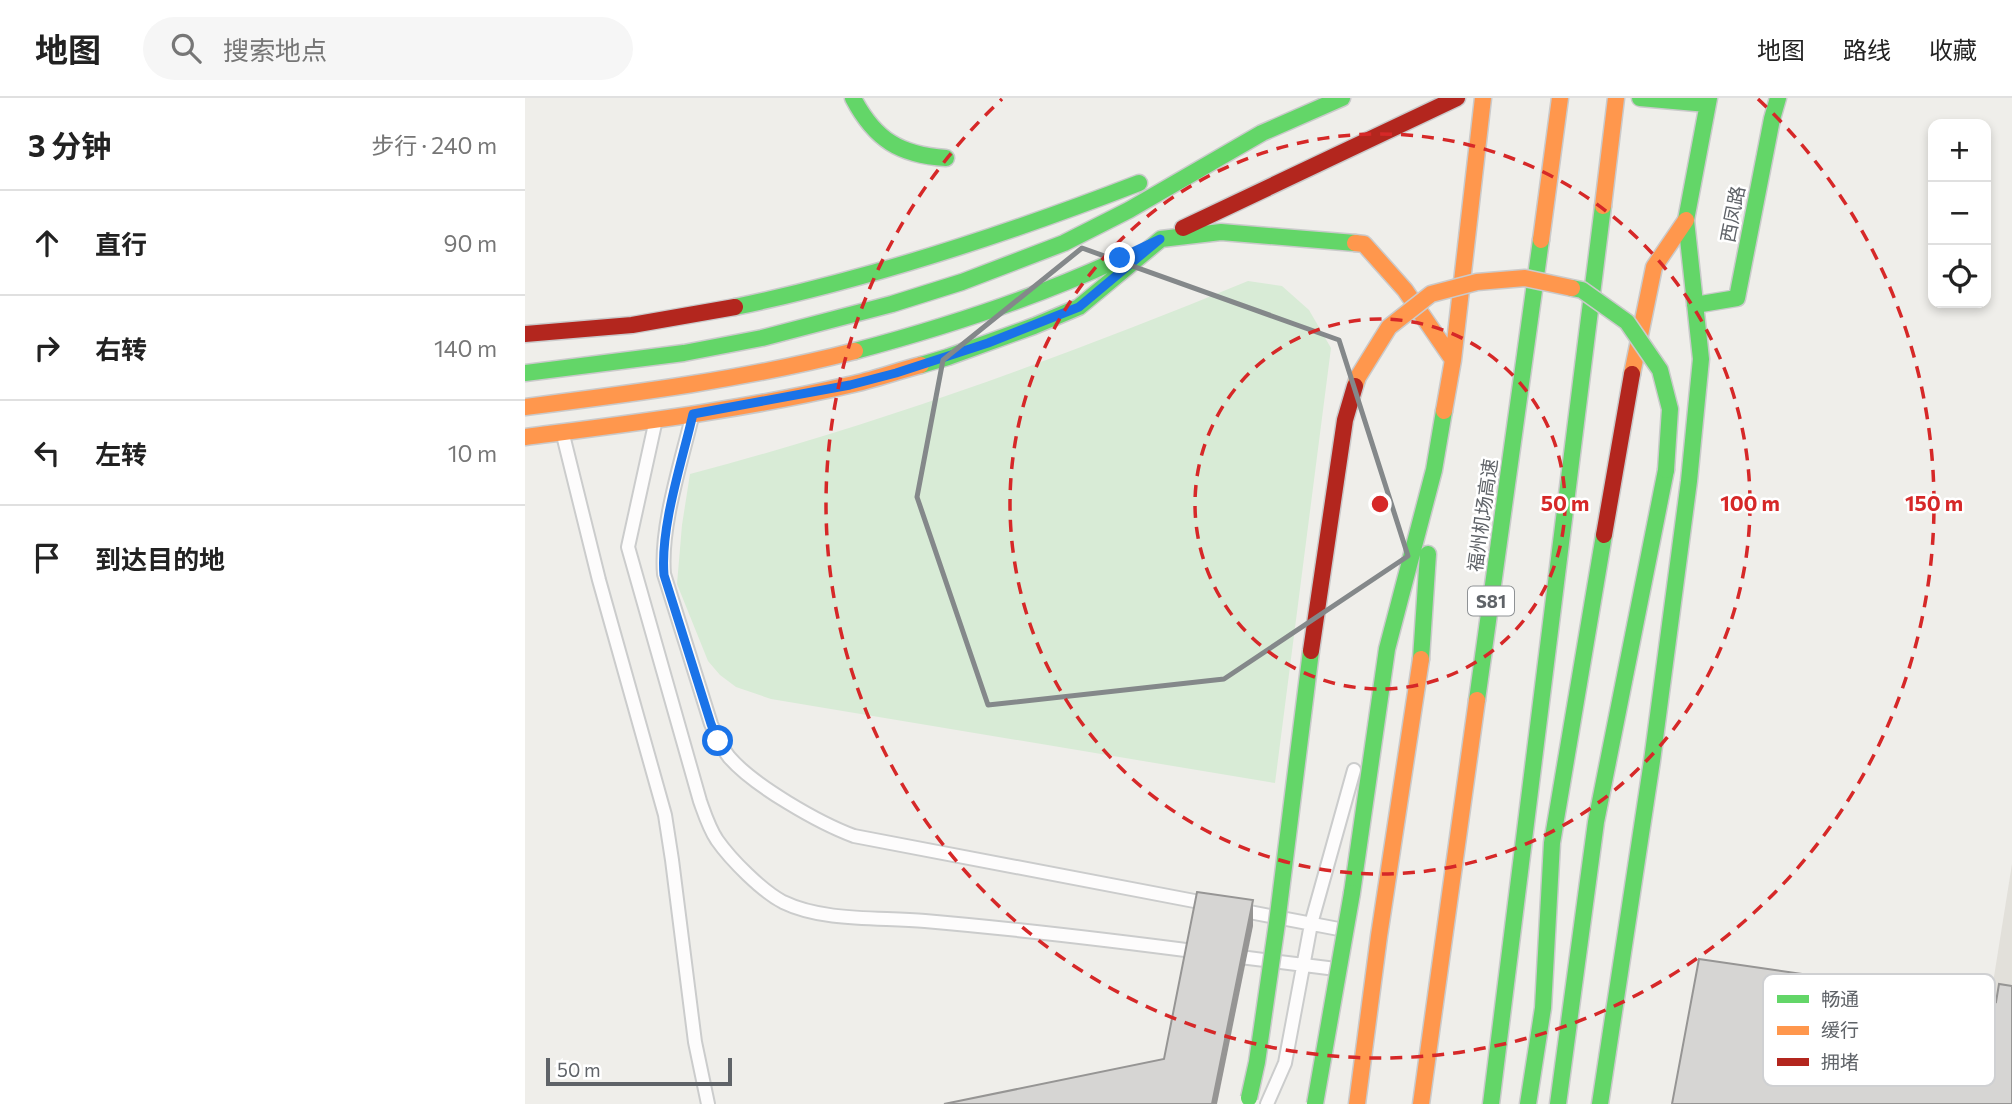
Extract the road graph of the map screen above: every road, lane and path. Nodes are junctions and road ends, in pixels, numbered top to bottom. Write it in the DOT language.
graph roads {
  1 [pos="853,98"];
  2 [pos="1342,98"];
  3 [pos="1457,98"];
  4 [pos="1483,98"];
  5 [pos="1560,98"];
  6 [pos="1616,98"];
  7 [pos="1640,98"];
  8 [pos="1778,98"];
  9 [pos="1708,101"];
  10 [pos="1262,133"];
  11 [pos="946,158"];
  12 [pos="1686,220"];
  13 [pos="1160,239"];
  14 [pos="1695,305"];
  15 [pos="525,334"];
  16 [pos="1453,360"];
  17 [pos="525,373"];
  18 [pos="525,407"];
  19 [pos="693,414"];
  20 [pos="656,420"];
  21 [pos="562,431"];
  22 [pos="525,437"];
  23 [pos="1434,470"];
  24 [pos="1387,649"];
  25 [pos="1311,924"];
  26 [pos="1366,933"];
  27 [pos="1304,965"];
  28 [pos="1363,972"];
  29 [pos="708,1104"];
  30 [pos="1247,1104"];
  31 [pos="1267,1104"];
  32 [pos="1315,1104"];
  33 [pos="1357,1104"];
  34 [pos="1421,1104"];
  35 [pos="1492,1104"];
  36 [pos="1528,1104"];
  37 [pos="1558,1104"];
  38 [pos="1600,1104"];
  1 -- 11 [label="main road"];
  2 -- 10 [label="main road"];
  3 -- 13 [label="main road"];
  4 -- 16 [label="main road"];
  5 -- 34 [label="main road, 福州机场高速 / S81"];
  6 -- 35 [label="main road"];
  7 -- 9 [label="main road"];
  8 -- 14 [label="main road, 西凤路"];
  9 -- 12 [label="main road"];
  10 -- 15 [label="main road"];
  10 -- 17 [label="main road"];
  12 -- 14 [label="main road"];
  12 -- 36 [label="main road"];
  13 -- 16 [label="main road"];
  13 -- 18 [label="main road"];
  13 -- 19 [label="main road"];
  14 -- 38 [label="main road"];
  16 -- 23 [label="main road"];
  19 -- 20 [label="main road"];
  19 -- 25 [label="lane"];
  20 -- 21 [label="main road"];
  20 -- 27 [label="lane"];
  21 -- 22 [label="main road"];
  21 -- 29 [label="lane"];
  23 -- 24 [label="main road"];
  23 -- 26 [label="main road"];
  24 -- 25 [label="lane"];
  24 -- 32 [label="main road, bridge"];
  25 -- 26 [label="lane"];
  25 -- 27 [label="lane"];
  26 -- 28 [label="main road"];
  27 -- 28 [label="lane"];
  27 -- 31 [label="lane"];
  28 -- 33 [label="main road"];
  30 -- 37 [label="main road, bridge"];
}
